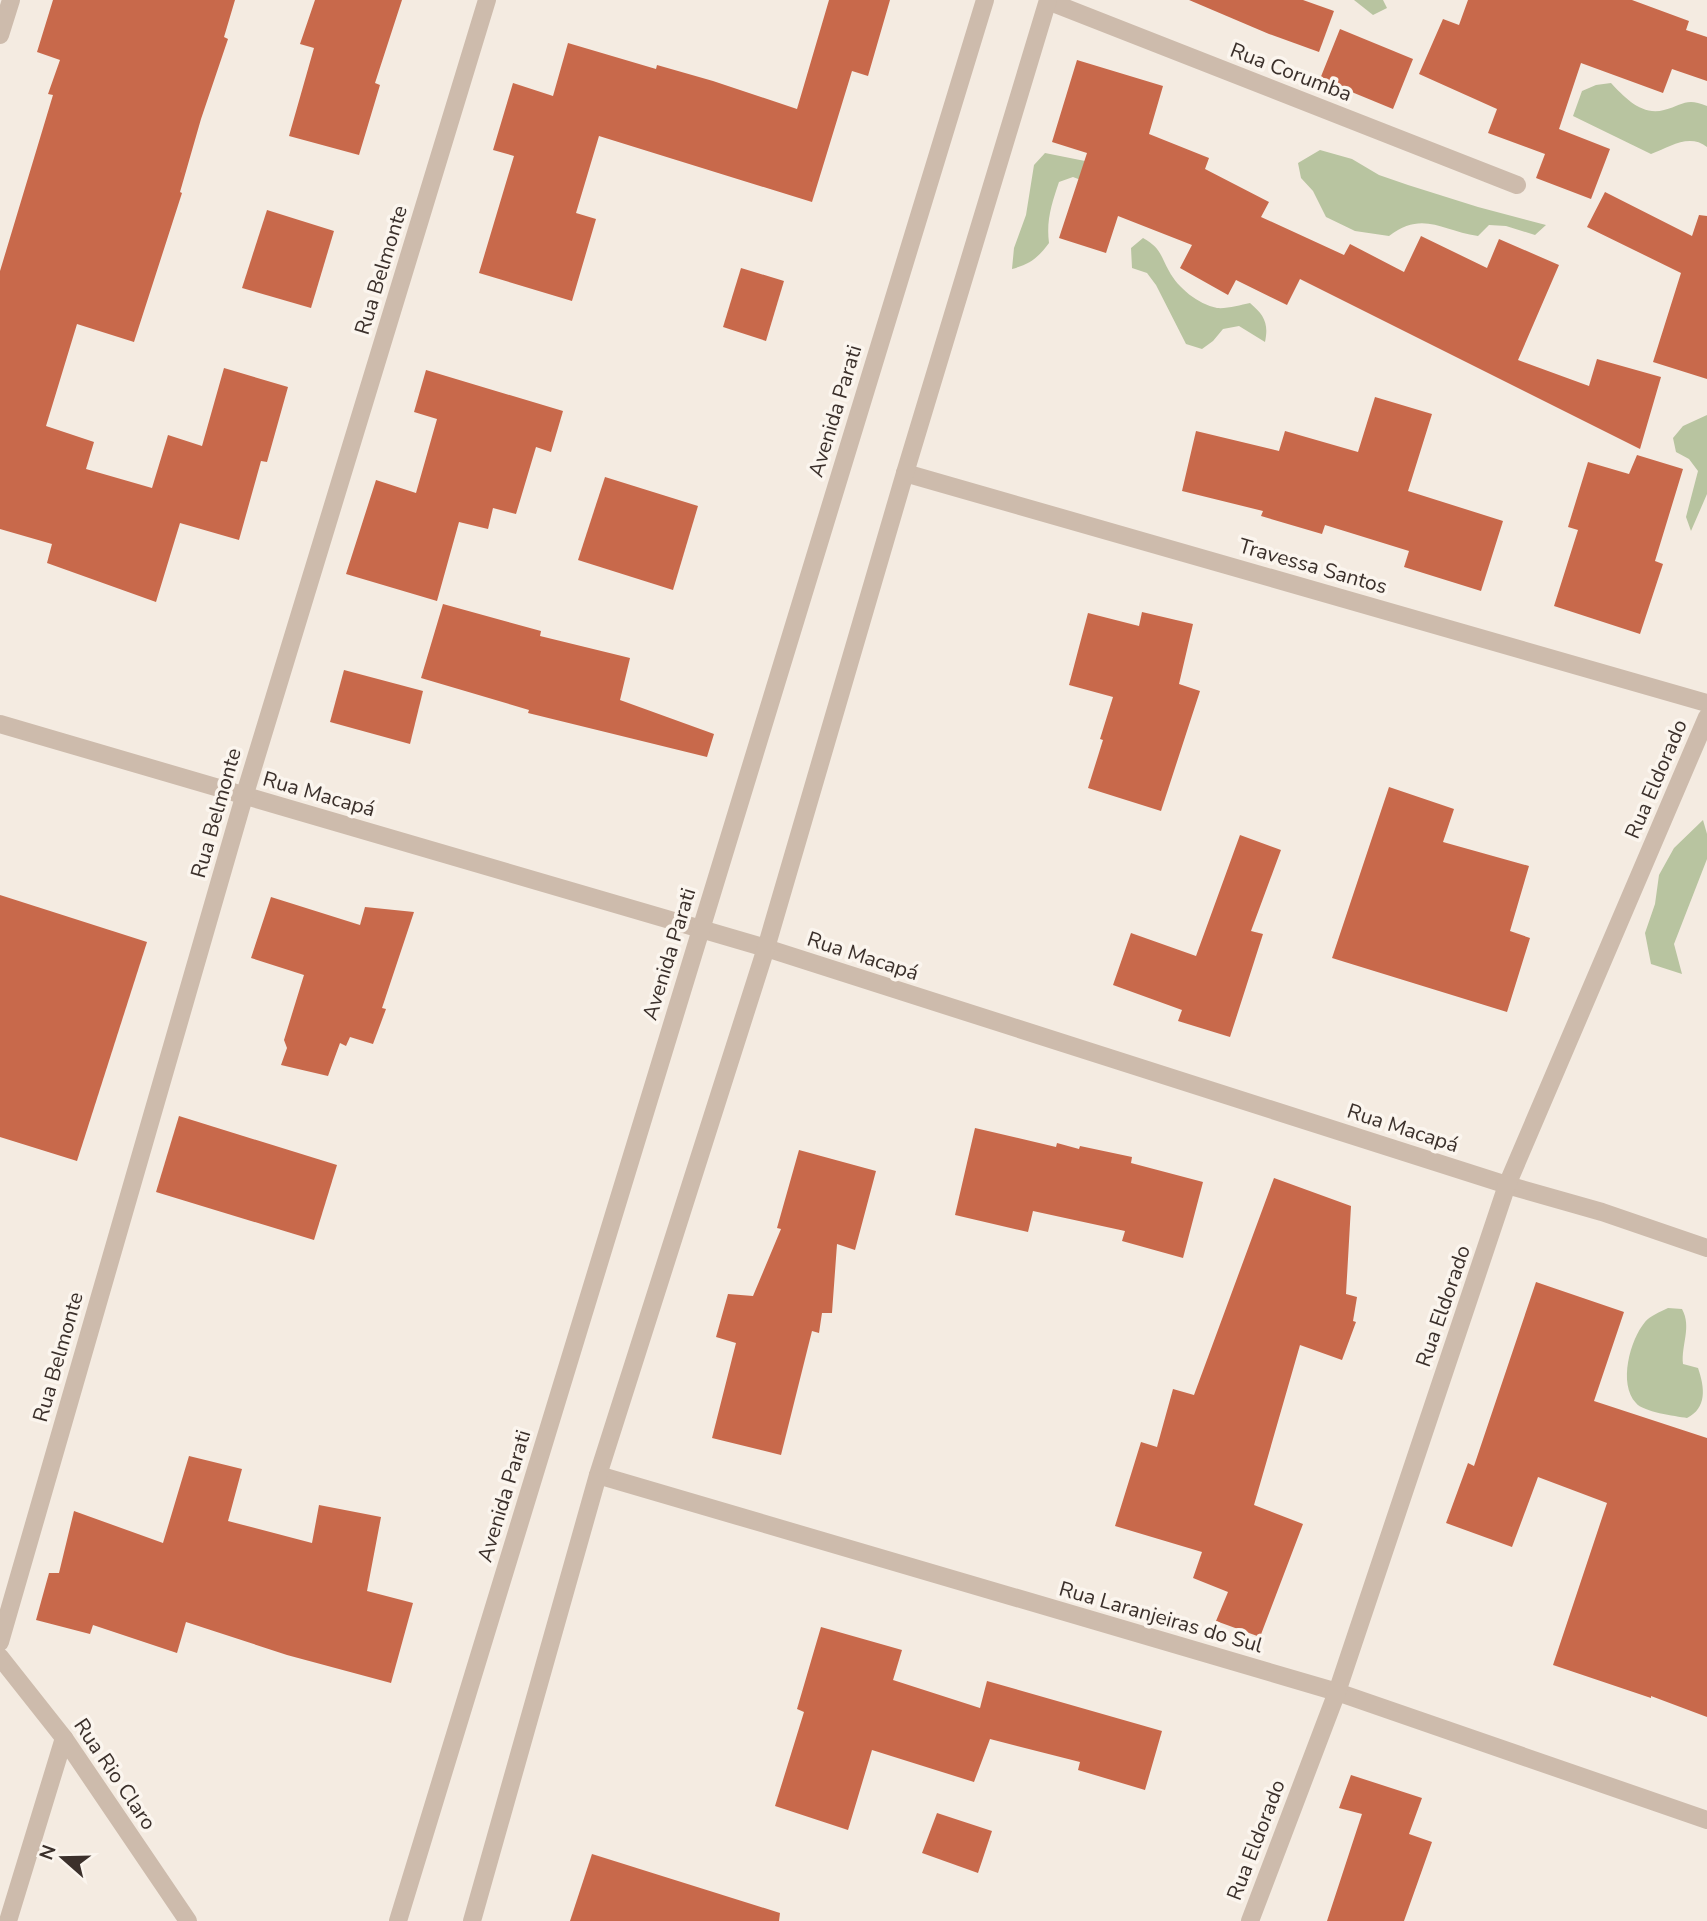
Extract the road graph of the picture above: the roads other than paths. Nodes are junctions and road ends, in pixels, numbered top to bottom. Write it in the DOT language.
graph roads {
  1 [pos="11,0"];
  2 [pos="487,0"];
  3 [pos="985,0"];
  4 [pos="1048,1"];
  5 [pos="0,35"];
  6 [pos="1517,185"];
  7 [pos="905,473"];
  8 [pos="1707,703"];
  9 [pos="1707,717"];
  10 [pos="0,724"];
  11 [pos="244,797"];
  12 [pos="700,929"];
  13 [pos="766,948"];
  14 [pos="1507,1185"];
  15 [pos="1707,1248"];
  16 [pos="598,1475"];
  17 [pos="0,1642"];
  18 [pos="0,1657"];
  19 [pos="1337,1692"];
  20 [pos="64,1738"];
  21 [pos="1707,1819"];
  22 [pos="8,1921"];
  23 [pos="188,1921"];
  24 [pos="398,1921"];
  25 [pos="472,1921"];
  26 [pos="1250,1921"];
  1 -- 5 [label="street"];
  2 -- 11 [label="street, Rua Belmonte"];
  3 -- 12 [label="street, Avenida Parati"];
  4 -- 6 [label="street, Rua Corumba"];
  4 -- 7 [label="street"];
  7 -- 8 [label="street, Travessa Santos"];
  7 -- 13 [label="street"];
  9 -- 14 [label="street, Rua Eldorado"];
  10 -- 11 [label="street, Rua Macapá"];
  11 -- 12 [label="street, Rua Macapá"];
  11 -- 17 [label="street, Rua Belmonte"];
  12 -- 13 [label="street, Rua Macapá"];
  12 -- 24 [label="street, Avenida Parati"];
  13 -- 14 [label="street, Rua Macapá"];
  13 -- 16 [label="street"];
  14 -- 15 [label="street, Rua Macapá"];
  14 -- 19 [label="street, Rua Eldorado"];
  16 -- 19 [label="street, Rua Laranjeiras do Sul"];
  16 -- 25 [label="street"];
  18 -- 20 [label="street, Rua Rio Claro"];
  19 -- 21 [label="street, Rua Laranjeiras do Sul"];
  19 -- 26 [label="street, Rua Eldorado"];
  20 -- 22 [label="street"];
  20 -- 23 [label="street, Rua Rio Claro"];
}
